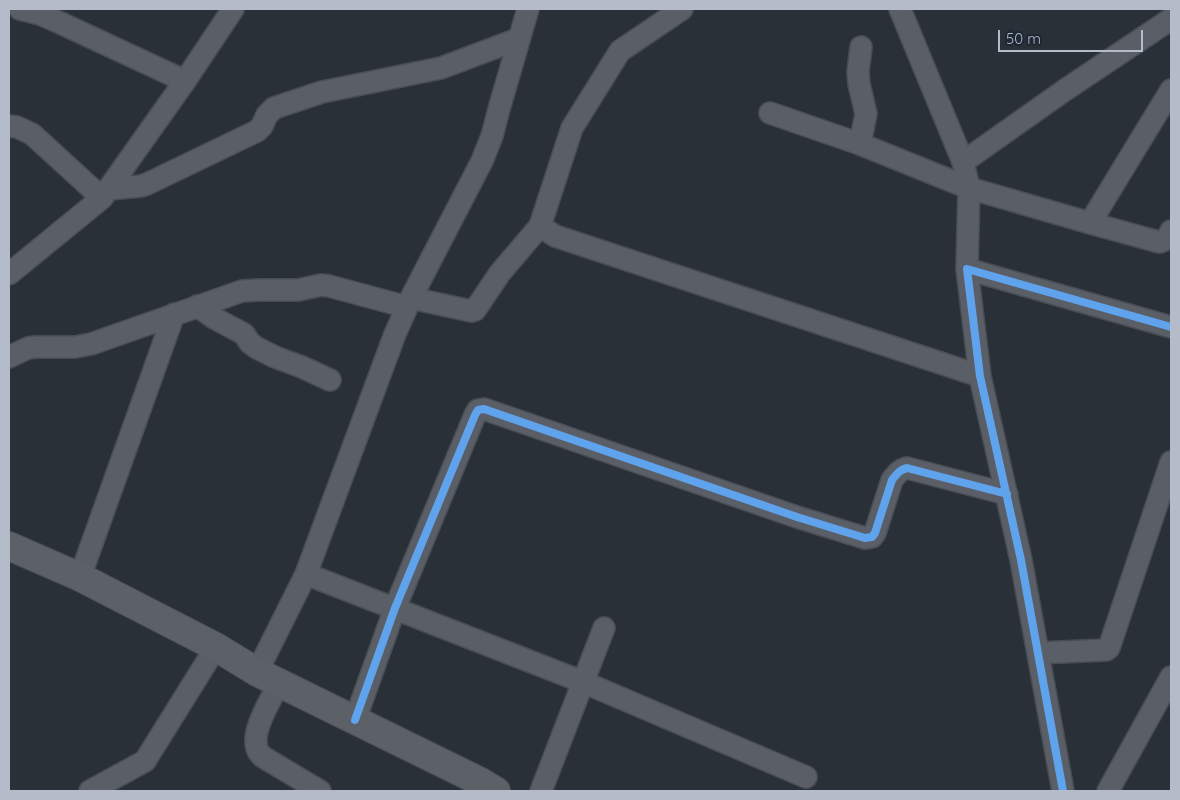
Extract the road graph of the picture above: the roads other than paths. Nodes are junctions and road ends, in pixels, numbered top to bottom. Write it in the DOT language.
graph roads {
  1 [pos="20,9"];
  2 [pos="233,9"];
  3 [pos="528,9"];
  4 [pos="682,9"];
  5 [pos="900,9"];
  6 [pos="1171,19"];
  7 [pos="518,39"];
  8 [pos="861,47"];
  9 [pos="185,81"];
  10 [pos="1171,90"];
  11 [pos="770,113"];
  12 [pos="9,126"];
  13 [pos="860,144"];
  14 [pos="963,162"];
  15 [pos="969,188"];
  16 [pos="106,194"];
  17 [pos="1090,223"];
  18 [pos="540,226"];
  19 [pos="1171,231"];
  20 [pos="966,270"];
  21 [pos="9,274"];
  22 [pos="409,303"];
  23 [pos="197,306"];
  24 [pos="174,314"];
  25 [pos="1171,327"];
  26 [pos="9,357"];
  27 [pos="980,376"];
  28 [pos="330,380"];
  29 [pos="1171,462"];
  30 [pos="1007,494"];
  31 [pos="9,546"];
  32 [pos="306,574"];
  33 [pos="80,577"];
  34 [pos="395,608"];
  35 [pos="604,628"];
  36 [pos="216,647"];
  37 [pos="1038,653"];
  38 [pos="1171,677"];
  39 [pos="268,678"];
  40 [pos="583,682"];
  41 [pos="355,720"];
  42 [pos="806,777"];
  43 [pos="90,791"];
  44 [pos="320,791"];
  45 [pos="496,791"];
  46 [pos="541,791"];
  47 [pos="1063,791"];
  48 [pos="1108,791"];
  1 -- 9 [label="street"];
  2 -- 9 [label="street"];
  3 -- 7 [label="street"];
  4 -- 18 [label="street"];
  5 -- 14 [label="street"];
  6 -- 14 [label="street"];
  7 -- 16 [label="street"];
  7 -- 22 [label="street"];
  8 -- 13 [label="street"];
  9 -- 16 [label="street"];
  10 -- 17 [label="street"];
  11 -- 13 [label="street"];
  12 -- 16 [label="street"];
  13 -- 15 [label="street"];
  14 -- 15 [label="street"];
  15 -- 17 [label="street"];
  15 -- 20 [label="street"];
  16 -- 21 [label="street"];
  17 -- 19 [label="street"];
  18 -- 22 [label="street"];
  18 -- 27 [label="street"];
  20 -- 25 [label="street"];
  20 -- 27 [label="street"];
  22 -- 23 [label="street"];
  22 -- 32 [label="street"];
  23 -- 24 [label="street"];
  23 -- 28 [label="street"];
  24 -- 26 [label="street"];
  24 -- 33 [label="street"];
  27 -- 30 [label="street"];
  29 -- 37 [label="street"];
  30 -- 34 [label="street"];
  30 -- 37 [label="street"];
  31 -- 33 [label="main road"];
  32 -- 34 [label="street"];
  32 -- 39 [label="street"];
  33 -- 36 [label="main road"];
  34 -- 40 [label="street"];
  34 -- 41 [label="street"];
  35 -- 40 [label="street"];
  36 -- 39 [label="main road"];
  36 -- 43 [label="street"];
  37 -- 47 [label="street"];
  38 -- 48 [label="street"];
  39 -- 41 [label="main road"];
  39 -- 44 [label="street"];
  40 -- 42 [label="street"];
  40 -- 46 [label="street"];
  41 -- 45 [label="main road"];
}
